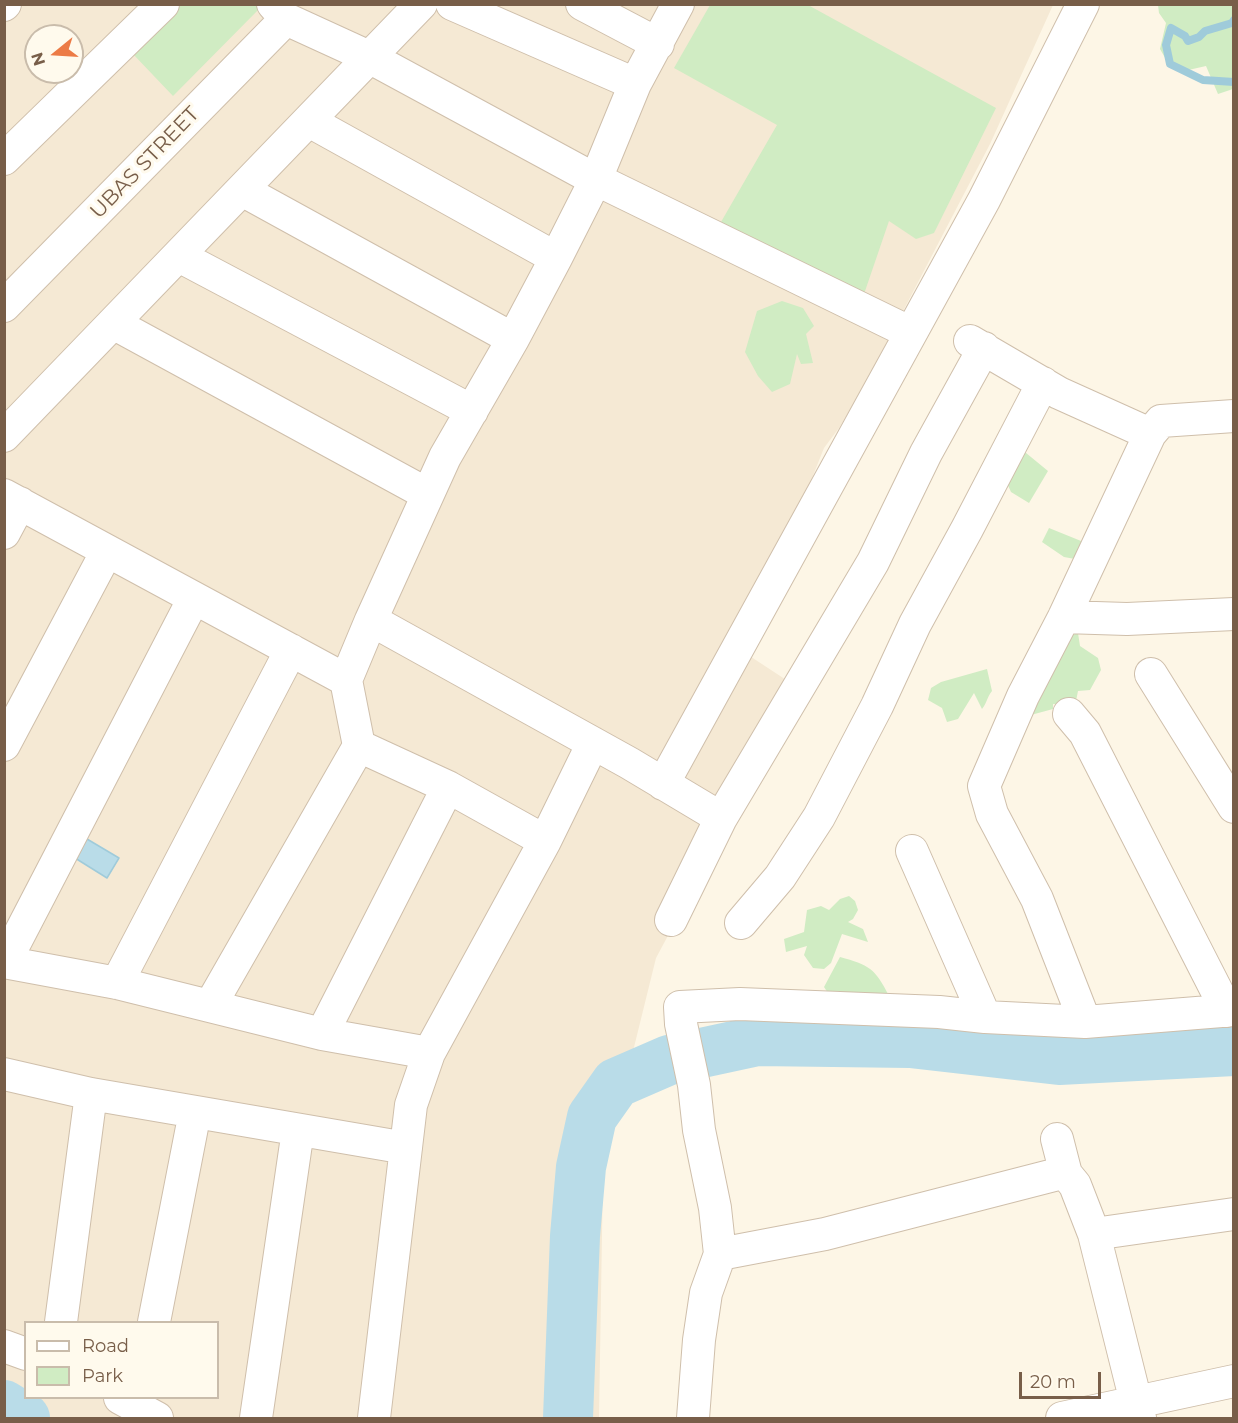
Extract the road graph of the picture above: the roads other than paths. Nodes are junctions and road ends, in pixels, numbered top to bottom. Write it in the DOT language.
graph roads {
  1 [pos="163,4"];
  2 [pos="421,4"];
  3 [pos="452,4"];
  4 [pos="582,4"];
  5 [pos="678,4"];
  6 [pos="1083,4"];
  7 [pos="280,12"];
  8 [pos="658,44"];
  9 [pos="369,57"];
  10 [pos="635,84"];
  11 [pos="309,121"];
  12 [pos="4,159"];
  13 [pos="596,179"];
  14 [pos="242,190"];
  15 [pos="179,255"];
  16 [pos="556,258"];
  17 [pos="4,306"];
  18 [pos="113,324"];
  19 [pos="911,333"];
  20 [pos="513,339"];
  21 [pos="1043,383"];
  22 [pos="472,411"];
  23 [pos="1233,416"];
  24 [pos="1150,434"];
  25 [pos="4,436"];
  26 [pos="427,494"];
  27 [pos="12,499"];
  28 [pos="4,533"];
  29 [pos="107,551"];
  30 [pos="194,598"];
  31 [pos="1233,614"];
  32 [pos="1064,616"];
  33 [pos="371,620"];
  34 [pos="291,650"];
  35 [pos="1151,674"];
  36 [pos="346,680"];
  37 [pos="1069,714"];
  38 [pos="594,743"];
  39 [pos="4,745"];
  40 [pos="359,746"];
  41 [pos="663,784"];
  42 [pos="448,787"];
  43 [pos="1233,807"];
  44 [pos="721,818"];
  45 [pos="545,841"];
  46 [pos="912,851"];
  47 [pos="671,920"];
  48 [pos="741,922"];
  49 [pos="5,962"];
  50 [pos="117,983"];
  51 [pos="210,1006"];
  52 [pos="1230,1010"];
  53 [pos="985,1017"];
  54 [pos="1085,1022"];
  55 [pos="322,1034"];
  56 [pos="429,1053"];
  57 [pos="4,1074"];
  58 [pos="91,1094"];
  59 [pos="195,1112"];
  60 [pos="298,1130"];
  61 [pos="1057,1139"];
  62 [pos="406,1148"];
  63 [pos="1066,1174"];
  64 [pos="1233,1214"];
  65 [pos="1094,1234"];
  66 [pos="720,1254"];
  67 [pos="61,1321"];
  68 [pos="154,1321"];
  69 [pos="4,1346"];
  70 [pos="24,1352"];
  71 [pos="1233,1381"];
  72 [pos="1138,1410"];
  73 [pos="256,1419"];
  74 [pos="374,1419"];
  75 [pos="693,1419"];
  76 [pos="1062,1419"];
  1 -- 12 [label="street"];
  2 -- 9 [label="street"];
  3 -- 10 [label="street"];
  4 -- 8 [label="street"];
  5 -- 8 [label="street"];
  6 -- 19 [label="street"];
  7 -- 9 [label="street"];
  7 -- 17 [label="street, UBAS STREET"];
  8 -- 10 [label="street"];
  9 -- 11 [label="street"];
  9 -- 13 [label="street"];
  10 -- 13 [label="street"];
  11 -- 14 [label="street"];
  11 -- 16 [label="street"];
  13 -- 16 [label="street"];
  13 -- 19 [label="street"];
  14 -- 15 [label="street"];
  14 -- 20 [label="street"];
  15 -- 18 [label="street"];
  15 -- 22 [label="street"];
  16 -- 20 [label="street"];
  18 -- 25 [label="street"];
  18 -- 26 [label="street"];
  19 -- 41 [label="street"];
  20 -- 22 [label="street"];
  21 -- 24 [label="street"];
  21 -- 44 [label="street"];
  21 -- 48 [label="street"];
  22 -- 26 [label="street"];
  23 -- 24 [label="street"];
  24 -- 32 [label="street"];
  26 -- 33 [label="street"];
  27 -- 28 [label="street"];
  27 -- 29 [label="street"];
  29 -- 30 [label="street"];
  29 -- 39 [label="street"];
  30 -- 34 [label="street"];
  30 -- 49 [label="street"];
  31 -- 32 [label="street"];
  32 -- 54 [label="street"];
  33 -- 36 [label="street"];
  33 -- 38 [label="street"];
  34 -- 36 [label="street"];
  34 -- 50 [label="street"];
  35 -- 43 [label="street"];
  36 -- 40 [label="street"];
  37 -- 52 [label="street"];
  38 -- 41 [label="street"];
  38 -- 45 [label="street"];
  40 -- 42 [label="street"];
  40 -- 51 [label="street"];
  41 -- 44 [label="street"];
  42 -- 45 [label="street"];
  42 -- 55 [label="street"];
  44 -- 47 [label="street"];
  45 -- 56 [label="street"];
  46 -- 53 [label="street"];
  49 -- 50 [label="street"];
  50 -- 51 [label="street"];
  51 -- 55 [label="street"];
  52 -- 54 [label="street"];
  53 -- 54 [label="street"];
  53 -- 66 [label="street"];
  55 -- 56 [label="street"];
  56 -- 62 [label="street"];
  57 -- 58 [label="street"];
  58 -- 59 [label="street"];
  58 -- 67 [label="street"];
  59 -- 60 [label="street"];
  59 -- 68 [label="street"];
  60 -- 62 [label="street"];
  60 -- 73 [label="street"];
  61 -- 63 [label="street"];
  62 -- 74 [label="street"];
  63 -- 65 [label="street"];
  63 -- 66 [label="street"];
  64 -- 65 [label="street"];
  65 -- 72 [label="street"];
  66 -- 75 [label="street"];
  69 -- 70 [label="street"];
  71 -- 72 [label="street"];
  72 -- 76 [label="street"];
}
